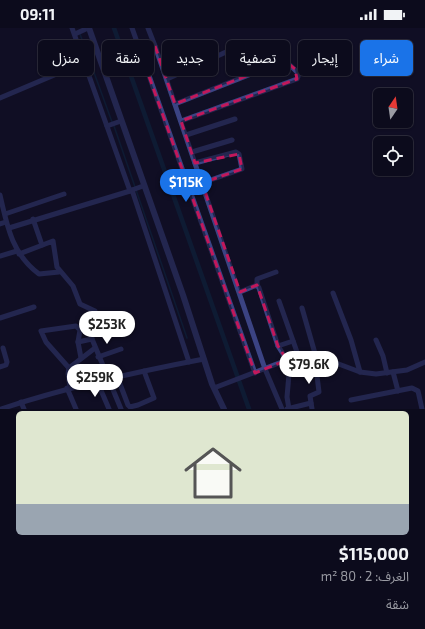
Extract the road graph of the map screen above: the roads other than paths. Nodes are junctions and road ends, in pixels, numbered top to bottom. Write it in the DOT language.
graph roads {
  1 [pos="72,28"];
  2 [pos="88,28"];
  3 [pos="132,28"];
  4 [pos="148,28"];
  5 [pos="75,34"];
  6 [pos="77,40"];
  7 [pos="136,40"];
  8 [pos="155,46"];
  9 [pos="226,52"];
  10 [pos="52,76"];
  11 [pos="90,76"];
  12 [pos="149,76"];
  13 [pos="167,79"];
  14 [pos="0,98"];
  15 [pos="176,104"];
  16 [pos="235,119"];
  17 [pos="181,121"];
  18 [pos="118,122"];
  19 [pos="108,126"];
  20 [pos="186,136"];
  21 [pos="232,140"];
  22 [pos="192,152"];
  23 [pos="195,163"];
  24 [pos="202,183"];
  25 [pos="144,186"];
  26 [pos="131,191"];
  27 [pos="64,194"];
  28 [pos="0,195"];
  29 [pos="4,214"];
  30 [pos="34,219"];
  31 [pos="6,222"];
  32 [pos="0,224"];
  33 [pos="9,228"];
  34 [pos="42,245"];
  35 [pos="18,252"];
  36 [pos="0,256"];
  37 [pos="59,272"];
  38 [pos="276,272"];
  39 [pos="257,284"];
  40 [pos="240,292"];
  41 [pos="333,293"];
  42 [pos="279,301"];
  43 [pos="34,307"];
  44 [pos="302,308"];
  45 [pos="0,318"];
  46 [pos="92,339"];
  47 [pos="293,340"];
  48 [pos="376,340"];
  49 [pos="78,342"];
  50 [pos="278,346"];
  51 [pos="2,348"];
  52 [pos="95,348"];
  53 [pos="121,350"];
  54 [pos="98,357"];
  55 [pos="80,358"];
  56 [pos="204,359"];
  57 [pos="286,359"];
  58 [pos="317,360"];
  59 [pos="189,362"];
  60 [pos="425,362"];
  61 [pos="0,367"];
  62 [pos="69,368"];
  63 [pos="265,369"];
  64 [pos="144,371"];
  65 [pos="360,372"];
  66 [pos="393,372"];
  67 [pos="255,373"];
  68 [pos="387,373"];
  69 [pos="117,376"];
  70 [pos="107,378"];
  71 [pos="97,381"];
  72 [pos="69,388"];
  73 [pos="214,388"];
  74 [pos="398,391"];
  75 [pos="351,400"];
  76 [pos="21,402"];
  77 [pos="312,406"];
  78 [pos="1,409"];
  79 [pos="24,409"];
  80 [pos="76,409"];
  81 [pos="109,409"];
  82 [pos="121,409"];
  83 [pos="224,409"];
  84 [pos="282,409"];
  85 [pos="288,409"];
  86 [pos="422,409"];
  1 -- 5 [label="street"];
  2 -- 5 [label="street"];
  2 -- 18 [label="street"];
  3 -- 7 [label="street"];
  4 -- 8 [label="street"];
  5 -- 6 [label="street"];
  8 -- 13 [label="street"];
  9 -- 13 [label="street"];
  10 -- 14 [label="street"];
  11 -- 19 [label="street"];
  12 -- 67 [label="street"];
  13 -- 15 [label="street"];
  15 -- 17 [label="street"];
  15 -- 17 [label="street"];
  16 -- 20 [label="street"];
  17 -- 20 [label="street"];
  18 -- 19 [label="street"];
  18 -- 25 [label="street"];
  19 -- 26 [label="street"];
  20 -- 22 [label="street"];
  21 -- 22 [label="street"];
  22 -- 23 [label="street"];
  23 -- 24 [label="street"];
  23 -- 24 [label="street"];
  24 -- 40 [label="street"];
  25 -- 26 [label="street"];
  25 -- 56 [label="street"];
  26 -- 30 [label="street"];
  26 -- 59 [label="street"];
  27 -- 29 [label="street"];
  28 -- 29 [label="street"];
  29 -- 31 [label="street"];
  30 -- 33 [label="street"];
  30 -- 34 [label="street"];
  31 -- 32 [label="street"];
  31 -- 33 [label="street"];
  33 -- 35 [label="street"];
  34 -- 35 [label="street"];
  34 -- 37 [label="street"];
  35 -- 36 [label="street"];
  35 -- 37 [label="street"];
  37 -- 46 [label="street"];
  38 -- 39 [label="street"];
  39 -- 40 [label="street"];
  39 -- 50 [label="street"];
  40 -- 63 [label="street"];
  41 -- 65 [label="street"];
  42 -- 47 [label="street"];
  43 -- 45 [label="street"];
  44 -- 58 [label="street"];
  46 -- 49 [label="street"];
  46 -- 52 [label="street"];
  47 -- 50 [label="street"];
  47 -- 57 [label="street"];
  48 -- 68 [label="street"];
  49 -- 55 [label="street"];
  49 -- 62 [label="street"];
  50 -- 57 [label="street"];
  51 -- 61 [label="street"];
  52 -- 54 [label="street"];
  52 -- 55 [label="street"];
  53 -- 54 [label="street"];
  54 -- 70 [label="street"];
  55 -- 62 [label="street"];
  56 -- 59 [label="street"];
  56 -- 73 [label="street"];
  57 -- 58 [label="street"];
  57 -- 63 [label="street"];
  57 -- 85 [label="street"];
  58 -- 65 [label="street"];
  58 -- 77 [label="street"];
  59 -- 64 [label="street"];
  60 -- 66 [label="street"];
  62 -- 72 [label="street"];
  63 -- 67 [label="street"];
  63 -- 84 [label="street"];
  64 -- 69 [label="street"];
  64 -- 69 [label="street"];
  65 -- 68 [label="street"];
  66 -- 68 [label="street"];
  66 -- 74 [label="street"];
  67 -- 73 [label="street"];
  69 -- 70 [label="street"];
  70 -- 71 [label="street"];
  70 -- 82 [label="street"];
  71 -- 72 [label="street"];
  71 -- 81 [label="street"];
  72 -- 76 [label="street"];
  72 -- 80 [label="street"];
  73 -- 83 [label="street"];
  74 -- 75 [label="street"];
  74 -- 86 [label="street"];
  76 -- 78 [label="street"];
  76 -- 79 [label="street"];
  77 -- 85 [label="street"];
}
